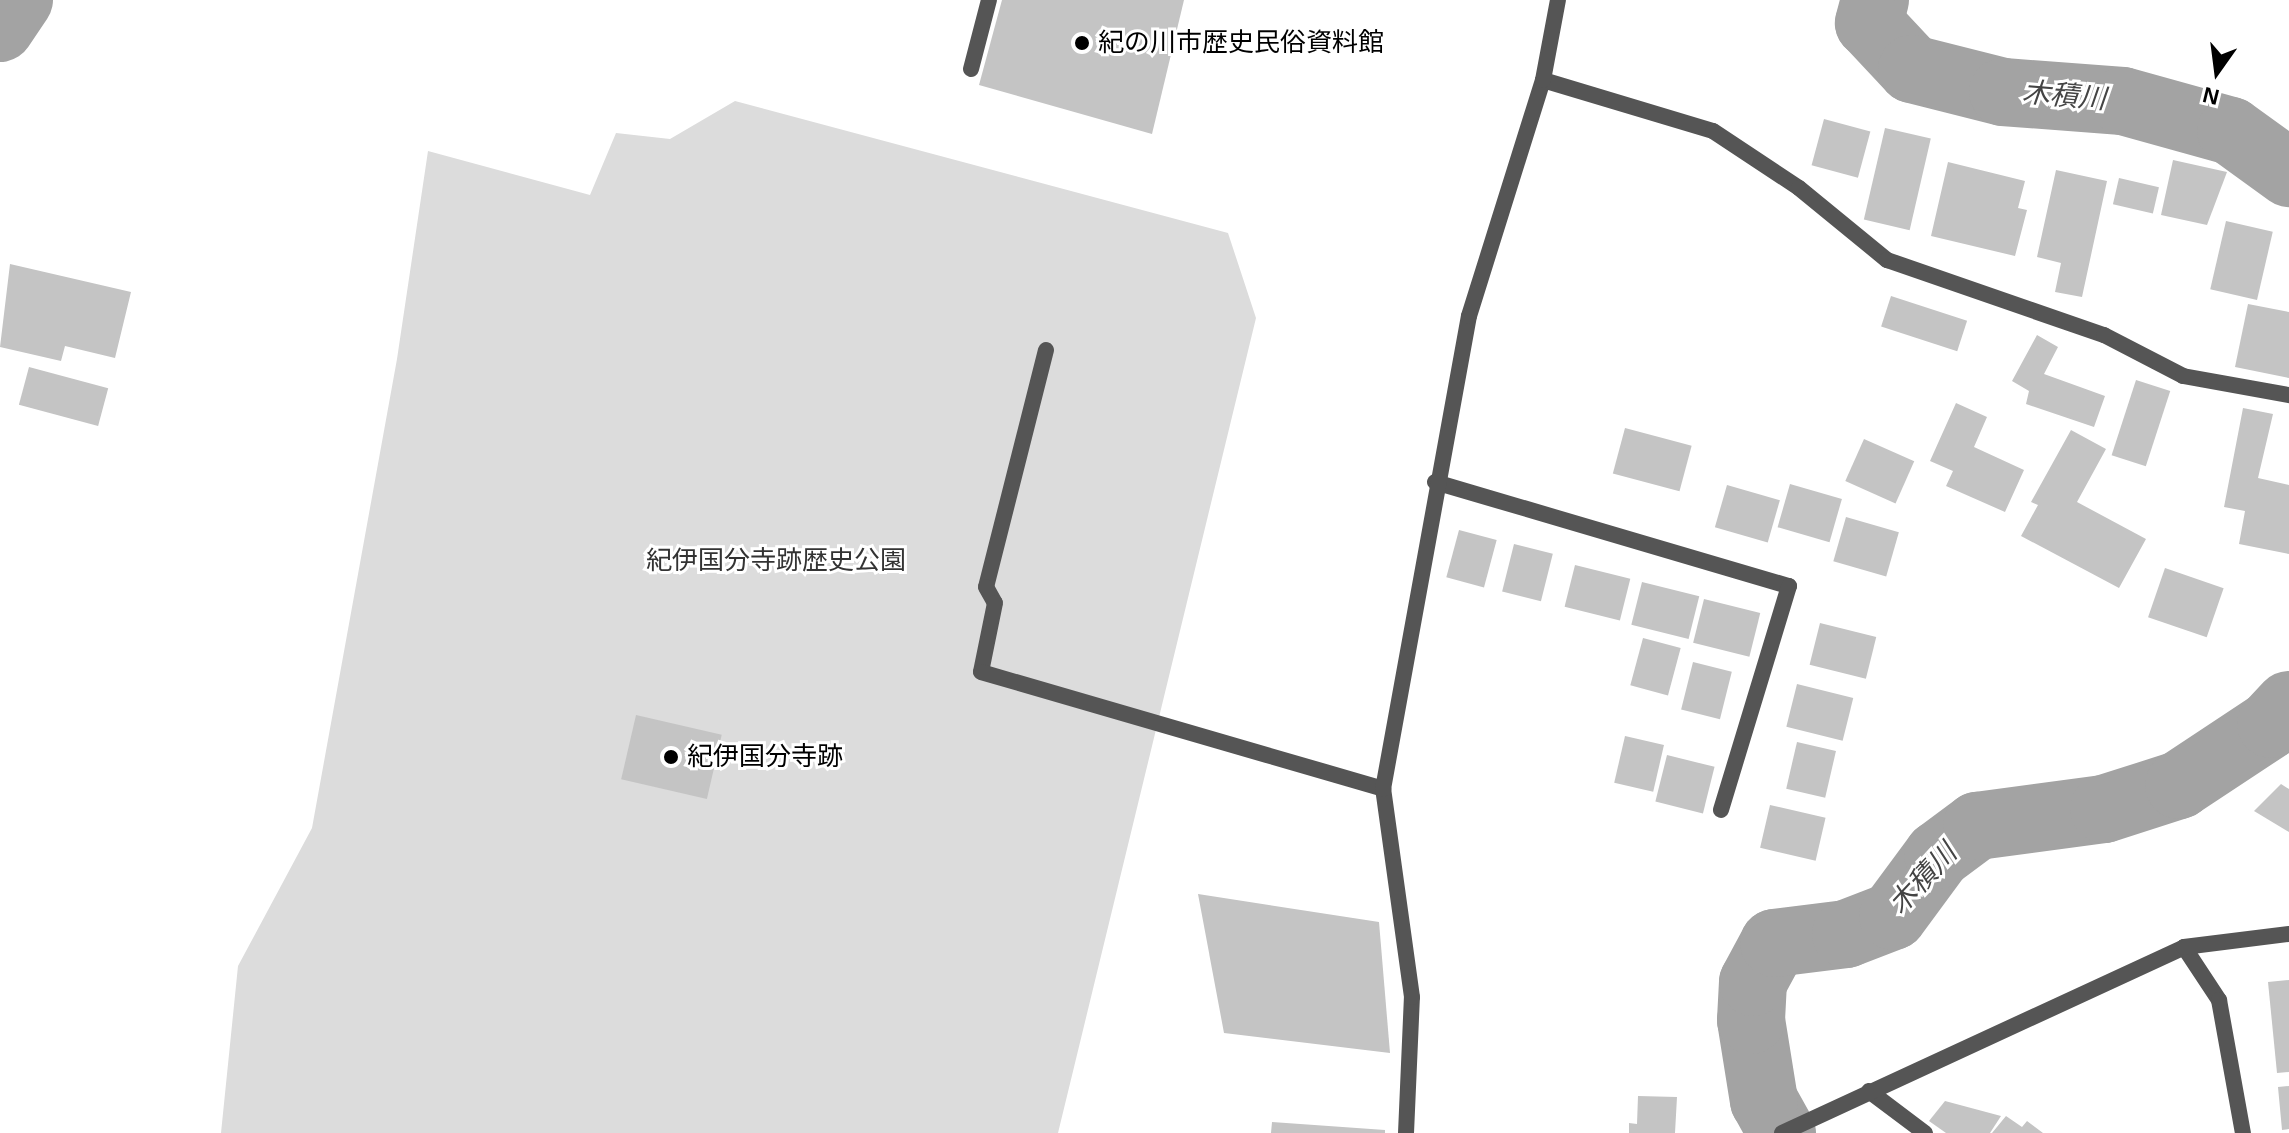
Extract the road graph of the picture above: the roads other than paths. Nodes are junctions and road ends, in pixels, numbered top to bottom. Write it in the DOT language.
graph roads {
  1 [pos="989,0"];
  2 [pos="1558,0"];
  3 [pos="971,69"];
  4 [pos="1543,80"];
  5 [pos="1046,350"];
  6 [pos="2289,395"];
  7 [pos="1435,482"];
  8 [pos="1383,789"];
  9 [pos="1721,810"];
  10 [pos="2289,934"];
  11 [pos="2184,947"];
  12 [pos="1869,1091"];
  13 [pos="1406,1133"];
  14 [pos="1782,1133"];
  15 [pos="1925,1133"];
  16 [pos="2243,1133"];
  1 -- 3 [label="street"];
  2 -- 4 [label="street"];
  4 -- 6 [label="street"];
  4 -- 7 [label="street"];
  5 -- 8 [label="street"];
  7 -- 8 [label="street"];
  7 -- 9 [label="street"];
  8 -- 13 [label="street"];
  10 -- 11 [label="street"];
  11 -- 12 [label="street"];
  11 -- 16 [label="street"];
  12 -- 14 [label="street"];
  12 -- 15 [label="street"];
}
